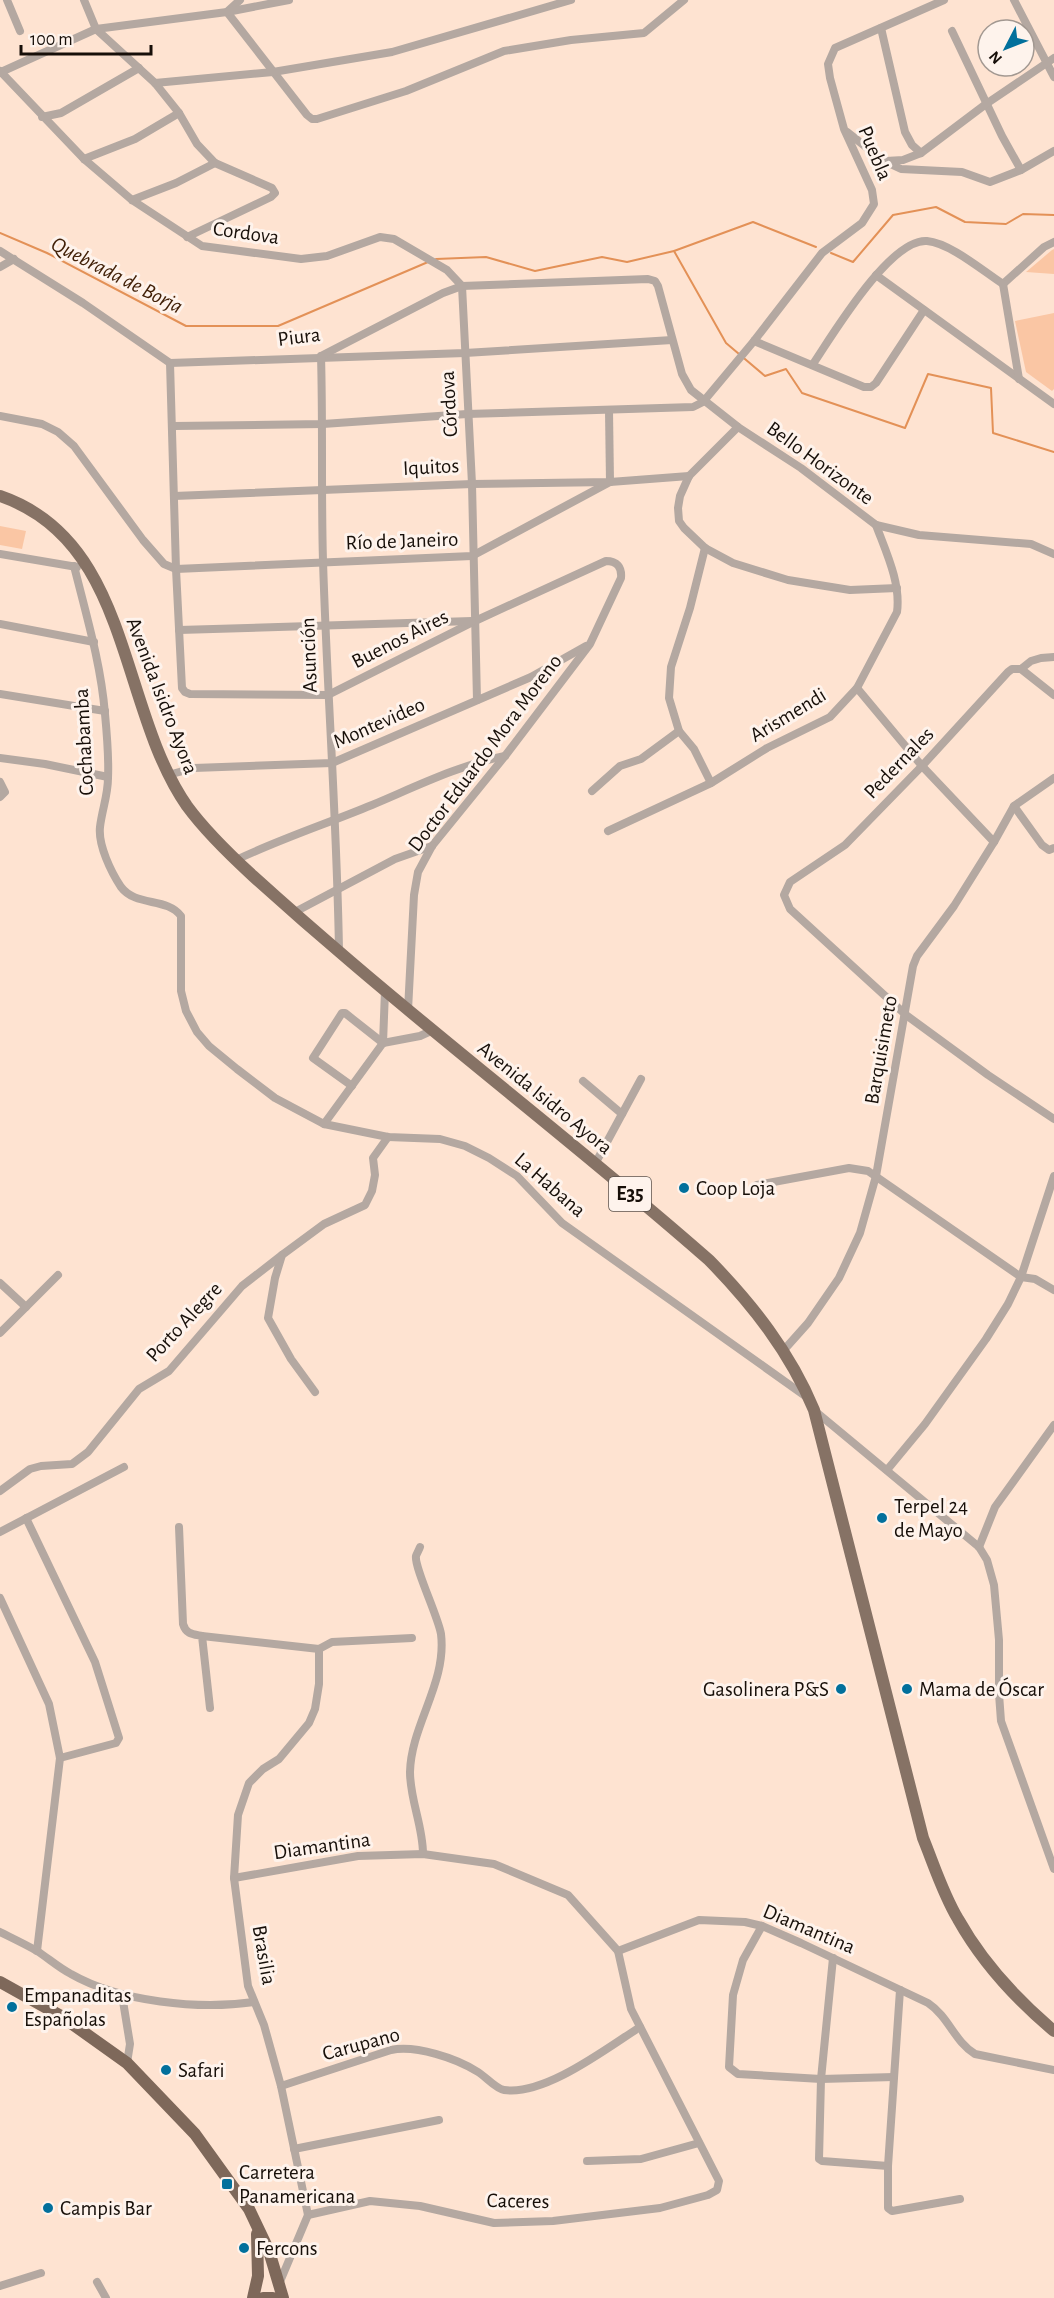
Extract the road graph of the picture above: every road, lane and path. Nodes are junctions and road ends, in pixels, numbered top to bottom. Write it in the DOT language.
graph roads {
  1 [pos="7,0"];
  2 [pos="84,0"];
  3 [pos="240,0"];
  4 [pos="289,0"];
  5 [pos="572,0"];
  6 [pos="684,0"];
  7 [pos="944,0"];
  8 [pos="1014,0"];
  9 [pos="227,12"];
  10 [pos="881,28"];
  11 [pos="96,29"];
  12 [pos="20,31"];
  13 [pos="952,31"];
  14 [pos="1050,61"];
  15 [pos="139,68"];
  16 [pos="1,71"];
  17 [pos="273,72"];
  18 [pos="1054,77"];
  19 [pos="155,83"];
  20 [pos="986,104"];
  21 [pos="179,113"];
  22 [pos="42,117"];
  23 [pos="844,129"];
  24 [pos="1054,151"];
  25 [pos="921,153"];
  26 [pos="84,159"];
  27 [pos="884,161"];
  28 [pos="215,163"];
  29 [pos="1021,170"];
  30 [pos="132,200"];
  31 [pos="187,237"];
  32 [pos="1054,242"];
  33 [pos="0,251"];
  34 [pos="14,259"];
  35 [pos="0,267"];
  36 [pos="876,275"];
  37 [pos="655,281"];
  38 [pos="1003,284"];
  39 [pos="462,286"];
  40 [pos="924,310"];
  41 [pos="672,340"];
  42 [pos="754,341"];
  43 [pos="465,353"];
  44 [pos="321,356"];
  45 [pos="170,363"];
  46 [pos="813,364"];
  47 [pos="1019,379"];
  48 [pos="1053,401"];
  49 [pos="703,402"];
  50 [pos="609,411"];
  51 [pos="467,414"];
  52 [pos="0,416"];
  53 [pos="323,424"];
  54 [pos="174,426"];
  55 [pos="738,427"];
  56 [pos="689,476"];
  57 [pos="610,482"];
  58 [pos="472,484"];
  59 [pos="322,490"];
  60 [pos="0,496"];
  61 [pos="174,496"];
  62 [pos="876,525"];
  63 [pos="705,548"];
  64 [pos="0,554"];
  65 [pos="1054,554"];
  66 [pos="472,556"];
  67 [pos="323,561"];
  68 [pos="618,565"];
  69 [pos="74,566"];
  70 [pos="91,569"];
  71 [pos="176,569"];
  72 [pos="897,588"];
  73 [pos="476,621"];
  74 [pos="0,624"];
  75 [pos="327,626"];
  76 [pos="179,630"];
  77 [pos="94,642"];
  78 [pos="590,644"];
  79 [pos="1054,657"];
  80 [pos="1021,669"];
  81 [pos="858,688"];
  82 [pos="0,694"];
  83 [pos="1054,694"];
  84 [pos="328,695"];
  85 [pos="477,700"];
  86 [pos="105,711"];
  87 [pos="679,731"];
  88 [pos="505,756"];
  89 [pos="0,758"];
  90 [pos="332,763"];
  91 [pos="922,766"];
  92 [pos="168,775"];
  93 [pos="108,777"];
  94 [pos="1054,778"];
  95 [pos="0,782"];
  96 [pos="711,783"];
  97 [pos="592,791"];
  98 [pos="2,794"];
  99 [pos="1014,806"];
  100 [pos="336,820"];
  101 [pos="608,831"];
  102 [pos="994,842"];
  103 [pos="432,846"];
  104 [pos="1054,848"];
  105 [pos="236,860"];
  106 [pos="338,890"];
  107 [pos="293,913"];
  108 [pos="339,951"];
  109 [pos="385,991"];
  110 [pos="408,1010"];
  111 [pos="906,1015"];
  112 [pos="431,1031"];
  113 [pos="383,1043"];
  114 [pos="237,1069"];
  115 [pos="642,1079"];
  116 [pos="583,1081"];
  117 [pos="352,1086"];
  118 [pos="622,1114"];
  119 [pos="1054,1119"];
  120 [pos="324,1124"];
  121 [pos="388,1137"];
  122 [pos="595,1164"];
  123 [pos="876,1176"];
  124 [pos="1054,1176"];
  125 [pos="757,1185"];
  126 [pos="282,1256"];
  127 [pos="58,1275"];
  128 [pos="1021,1277"];
  129 [pos="0,1283"];
  130 [pos="1054,1290"];
  131 [pos="26,1308"];
  132 [pos="0,1333"];
  133 [pos="783,1351"];
  134 [pos="315,1392"];
  135 [pos="812,1405"];
  136 [pos="1054,1425"];
  137 [pos="124,1467"];
  138 [pos="887,1470"];
  139 [pos="0,1491"];
  140 [pos="26,1518"];
  141 [pos="179,1527"];
  142 [pos="0,1532"];
  143 [pos="420,1547"];
  144 [pos="979,1547"];
  145 [pos="0,1598"];
  146 [pos="202,1636"];
  147 [pos="412,1638"];
  148 [pos="319,1648"];
  149 [pos="210,1708"];
  150 [pos="60,1758"];
  151 [pos="423,1854"];
  152 [pos="1054,1869"];
  153 [pos="234,1878"];
  154 [pos="762,1926"];
  155 [pos="0,1932"];
  156 [pos="37,1951"];
  157 [pos="618,1951"];
  158 [pos="833,1958"];
  159 [pos="0,1982"];
  160 [pos="900,1990"];
  161 [pos="122,1995"];
  162 [pos="255,2002"];
  163 [pos="640,2026"];
  164 [pos="1054,2031"];
  165 [pos="127,2063"];
  166 [pos="1054,2070"];
  167 [pos="894,2077"];
  168 [pos="821,2079"];
  169 [pos="281,2086"];
  170 [pos="439,2120"];
  171 [pos="699,2143"];
  172 [pos="294,2149"];
  173 [pos="587,2161"];
  174 [pos="888,2166"];
  175 [pos="960,2199"];
  176 [pos="309,2214"];
  177 [pos="256,2227"];
  178 [pos="41,2272"];
  179 [pos="97,2282"];
  180 [pos="279,2284"];
  181 [pos="0,2286"];
  182 [pos="106,2298"];
  183 [pos="253,2298"];
  184 [pos="263,2298"];
  185 [pos="273,2298"];
  186 [pos="283,2298"];
  1 -- 12 [label="street"];
  2 -- 11 [label="street"];
  3 -- 9 [label="street"];
  4 -- 9 [label="street"];
  5 -- 17 [label="street"];
  6 -- 17 [label="street"];
  7 -- 10 [label="street, Puebla"];
  8 -- 14 [label="street"];
  9 -- 11 [label="street"];
  9 -- 17 [label="street"];
  10 -- 23 [label="street, Puebla"];
  10 -- 25 [label="street"];
  11 -- 15 [label="street"];
  11 -- 16 [label="street"];
  13 -- 20 [label="street"];
  14 -- 18 [label="street"];
  14 -- 20 [label="street"];
  15 -- 19 [label="street"];
  15 -- 22 [label="street"];
  16 -- 22 [label="street, Cordova"];
  17 -- 19 [label="street"];
  19 -- 21 [label="street"];
  20 -- 25 [label="street"];
  20 -- 29 [label="street"];
  21 -- 26 [label="street"];
  21 -- 28 [label="street"];
  22 -- 26 [label="street, Cordova"];
  23 -- 27 [label="street"];
  23 -- 42 [label="street, Puebla"];
  24 -- 29 [label="street"];
  25 -- 27 [label="street"];
  26 -- 30 [label="street, Cordova"];
  27 -- 29 [label="street"];
  28 -- 30 [label="street"];
  28 -- 31 [label="street"];
  30 -- 31 [label="street, Cordova"];
  31 -- 39 [label="street, Cordova"];
  32 -- 38 [label="street"];
  33 -- 34 [label="street"];
  34 -- 35 [label="street"];
  34 -- 45 [label="street"];
  36 -- 38 [label="street"];
  36 -- 40 [label="street"];
  36 -- 46 [label="street"];
  37 -- 39 [label="street, Piura"];
  37 -- 41 [label="street, Bello Horizonte"];
  38 -- 47 [label="street"];
  39 -- 43 [label="street, Córdova"];
  39 -- 44 [label="street, Piura"];
  40 -- 46 [label="street"];
  40 -- 47 [label="street"];
  41 -- 43 [label="street"];
  41 -- 49 [label="street, Bello Horizonte"];
  42 -- 46 [label="street"];
  42 -- 49 [label="street, Puebla"];
  43 -- 44 [label="street"];
  43 -- 51 [label="street, Córdova"];
  44 -- 45 [label="street, Piura"];
  44 -- 53 [label="street, Asunción"];
  45 -- 54 [label="street"];
  47 -- 48 [label="street"];
  49 -- 50 [label="street"];
  49 -- 55 [label="street, Bello Horizonte"];
  50 -- 51 [label="street"];
  50 -- 57 [label="street"];
  51 -- 53 [label="street"];
  51 -- 58 [label="street, Córdova"];
  52 -- 71 [label="street"];
  53 -- 54 [label="street"];
  53 -- 59 [label="street, Asunción"];
  54 -- 61 [label="street"];
  55 -- 56 [label="street"];
  55 -- 62 [label="street, Bello Horizonte"];
  56 -- 57 [label="street, Iquitos"];
  56 -- 63 [label="street"];
  57 -- 58 [label="street, Iquitos"];
  57 -- 66 [label="street, Río de Janeiro"];
  58 -- 59 [label="street, Iquitos"];
  58 -- 66 [label="street, Córdova"];
  59 -- 61 [label="street, Iquitos"];
  59 -- 67 [label="street, Asunción"];
  60 -- 70 [label="main road, Avenida Isidro Ayora / E35"];
  61 -- 71 [label="street"];
  62 -- 65 [label="street, Bello Horizonte"];
  62 -- 72 [label="street, Arismendi"];
  63 -- 72 [label="street"];
  63 -- 87 [label="street"];
  64 -- 69 [label="street"];
  66 -- 67 [label="street, Río de Janeiro"];
  66 -- 73 [label="street, Córdova"];
  67 -- 71 [label="street, Río de Janeiro"];
  67 -- 75 [label="street, Asunción"];
  68 -- 73 [label="street, Buenos Aires"];
  68 -- 78 [label="street, Doctor Eduardo Mora Moreno"];
  69 -- 70 [label="street"];
  69 -- 77 [label="street, Cochabamba"];
  70 -- 92 [label="main road, Avenida Isidro Ayora / E35"];
  71 -- 76 [label="street"];
  72 -- 81 [label="street, Arismendi"];
  73 -- 75 [label="street"];
  73 -- 84 [label="street, Buenos Aires"];
  73 -- 85 [label="street, Córdova"];
  74 -- 77 [label="street"];
  75 -- 76 [label="street"];
  75 -- 84 [label="street, Asunción"];
  76 -- 84 [label="street, Buenos Aires"];
  77 -- 86 [label="street, Cochabamba"];
  78 -- 85 [label="street, Montevideo"];
  78 -- 88 [label="street, Doctor Eduardo Mora Moreno"];
  79 -- 80 [label="street, Pedernales"];
  80 -- 83 [label="street"];
  80 -- 91 [label="street, Pedernales"];
  81 -- 91 [label="street"];
  81 -- 96 [label="street, Arismendi"];
  82 -- 86 [label="street"];
  84 -- 90 [label="street, Asunción"];
  85 -- 90 [label="street, Montevideo"];
  86 -- 93 [label="street, Cochabamba"];
  87 -- 96 [label="street"];
  87 -- 97 [label="street"];
  88 -- 100 [label="street"];
  88 -- 103 [label="street, Doctor Eduardo Mora Moreno"];
  89 -- 93 [label="street"];
  90 -- 92 [label="street, Montevideo"];
  90 -- 100 [label="street, Asunción"];
  91 -- 102 [label="street"];
  91 -- 111 [label="street, Pedernales"];
  92 -- 105 [label="main road, Avenida Isidro Ayora / E35"];
  93 -- 114 [label="street, Cochabamba"];
  94 -- 99 [label="street, Barquisimeto"];
  95 -- 98 [label="street"];
  96 -- 101 [label="street, Arismendi"];
  99 -- 102 [label="street, Barquisimeto"];
  99 -- 104 [label="street"];
  100 -- 105 [label="street"];
  100 -- 106 [label="street, Asunción"];
  102 -- 111 [label="street, Barquisimeto"];
  103 -- 106 [label="street"];
  103 -- 110 [label="street, Doctor Eduardo Mora Moreno"];
  105 -- 107 [label="main road, Avenida Isidro Ayora / E35"];
  106 -- 107 [label="street"];
  106 -- 108 [label="street, Asunción"];
  107 -- 108 [label="main road, Avenida Isidro Ayora / E35"];
  108 -- 109 [label="main road, Avenida Isidro Ayora / E35"];
  109 -- 110 [label="main road, Avenida Isidro Ayora / E35"];
  109 -- 113 [label="street"];
  110 -- 112 [label="main road, Avenida Isidro Ayora / E35"];
  111 -- 119 [label="street"];
  111 -- 123 [label="street, Barquisimeto"];
  112 -- 113 [label="street"];
  112 -- 122 [label="main road, Avenida Isidro Ayora / E35"];
  113 -- 117 [label="street"];
  113 -- 117 [label="street"];
  114 -- 120 [label="street, La Habana"];
  115 -- 118 [label="street"];
  116 -- 118 [label="street"];
  117 -- 120 [label="street"];
  118 -- 122 [label="street"];
  120 -- 121 [label="street, La Habana"];
  121 -- 126 [label="street"];
  121 -- 135 [label="street, La Habana"];
  122 -- 133 [label="main road, Avenida Isidro Ayora / E35"];
  123 -- 125 [label="street"];
  123 -- 128 [label="street"];
  123 -- 133 [label="street, Barquisimeto"];
  124 -- 128 [label="street"];
  126 -- 134 [label="street"];
  126 -- 139 [label="street, Porto Alegre"];
  127 -- 131 [label="street"];
  128 -- 130 [label="street"];
  128 -- 138 [label="street"];
  129 -- 131 [label="street"];
  131 -- 132 [label="street"];
  133 -- 135 [label="main road, Avenida Isidro Ayora / E35"];
  135 -- 138 [label="street, La Habana"];
  135 -- 164 [label="main road, Avenida Isidro Ayora / E35"];
  136 -- 144 [label="street"];
  137 -- 140 [label="street"];
  138 -- 144 [label="street, La Habana"];
  140 -- 142 [label="street"];
  140 -- 150 [label="street"];
  141 -- 146 [label="street"];
  143 -- 151 [label="street"];
  144 -- 152 [label="street, La Habana"];
  145 -- 150 [label="street"];
  146 -- 148 [label="street"];
  146 -- 149 [label="street"];
  147 -- 148 [label="street"];
  148 -- 153 [label="street, Brasilia"];
  150 -- 156 [label="street"];
  151 -- 153 [label="street, Diamantina"];
  151 -- 157 [label="street, Diamantina"];
  153 -- 162 [label="street, Brasilia"];
  154 -- 157 [label="street, Diamantina"];
  154 -- 158 [label="street, Diamantina"];
  154 -- 168 [label="street"];
  155 -- 156 [label="street"];
  156 -- 161 [label="street"];
  157 -- 163 [label="street"];
  158 -- 160 [label="street, Diamantina"];
  158 -- 168 [label="street"];
  159 -- 165 [label="highway"];
  160 -- 166 [label="street, Diamantina"];
  160 -- 167 [label="street"];
  161 -- 162 [label="street"];
  161 -- 165 [label="street"];
  162 -- 169 [label="street, Brasilia"];
  163 -- 169 [label="street, Carupano"];
  163 -- 171 [label="street"];
  165 -- 177 [label="highway"];
  167 -- 168 [label="street"];
  167 -- 174 [label="street"];
  168 -- 174 [label="street"];
  169 -- 172 [label="street, Brasilia"];
  170 -- 172 [label="street"];
  171 -- 173 [label="street"];
  171 -- 176 [label="street, Caceres"];
  172 -- 176 [label="street, Brasilia"];
  174 -- 175 [label="street"];
  176 -- 180 [label="street"];
  177 -- 180 [label="highway"];
  177 -- 183 [label="highway"];
  178 -- 181 [label="street"];
  179 -- 182 [label="street"];
  180 -- 186 [label="highway"];
  184 -- 185 [label="highway"];
}
